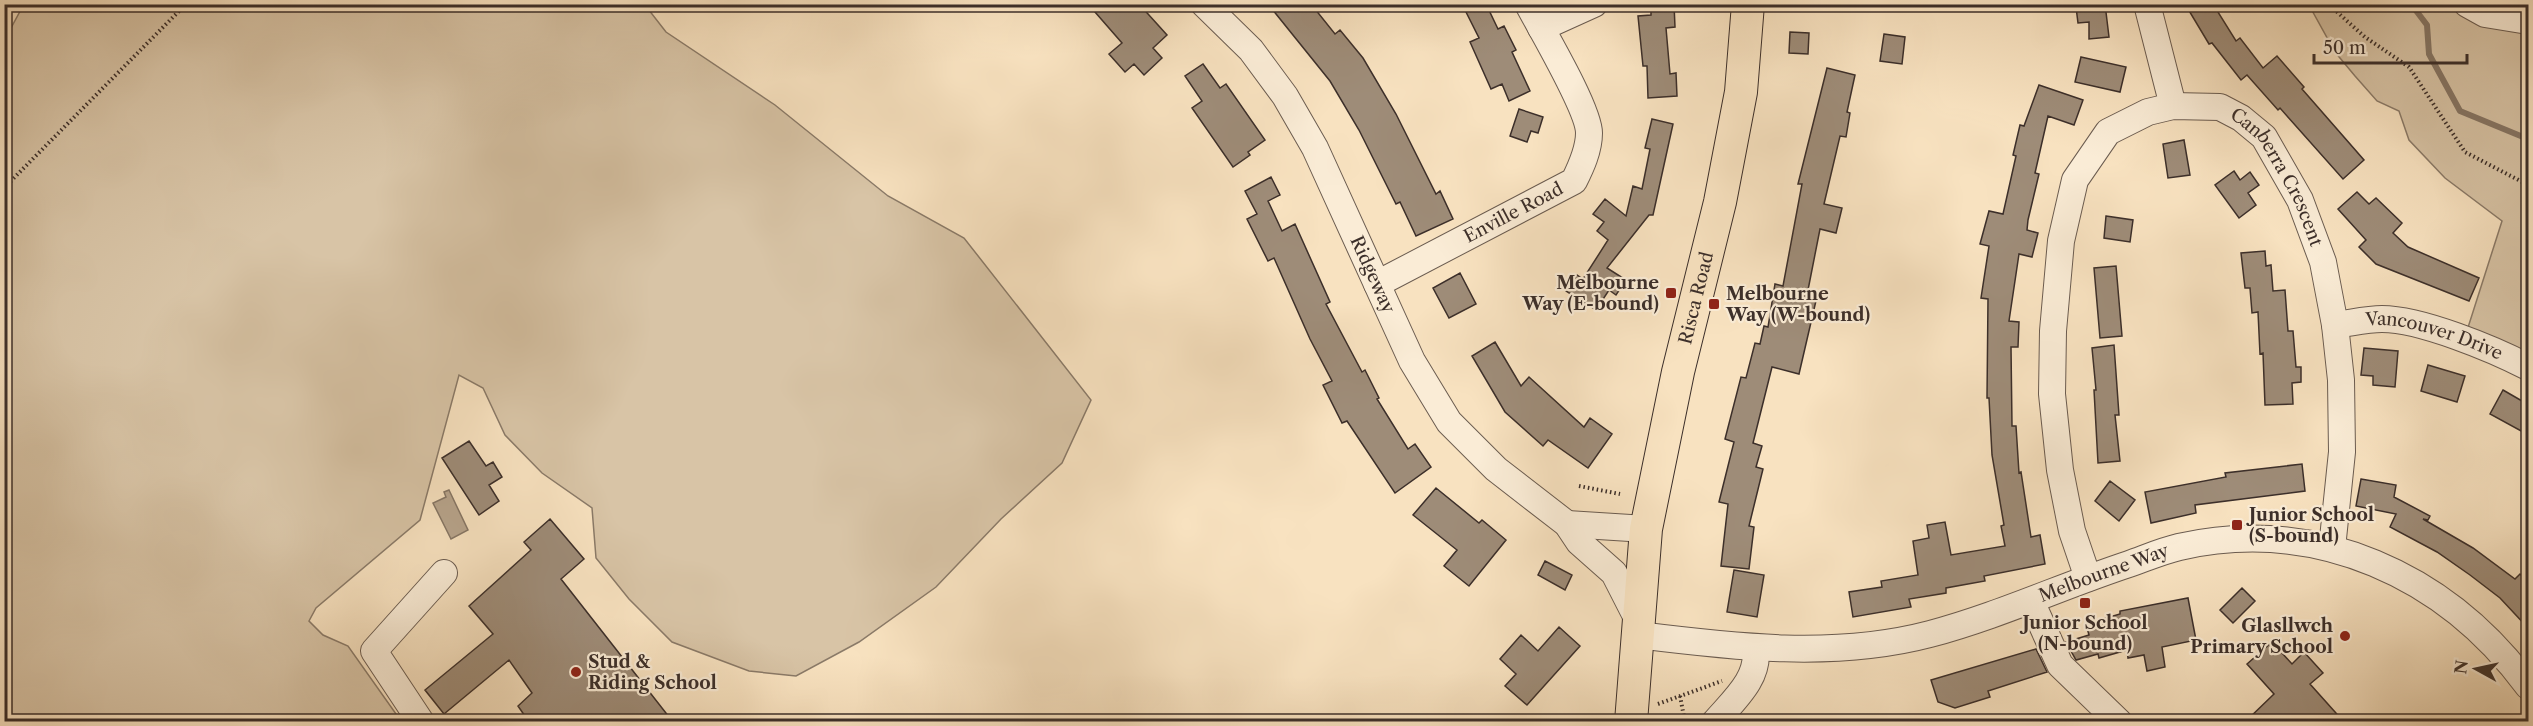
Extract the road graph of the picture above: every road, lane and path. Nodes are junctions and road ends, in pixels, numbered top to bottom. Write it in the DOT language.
graph roads {
  1 [pos="186,4"];
  2 [pos="1204,4"];
  3 [pos="1528,4"];
  4 [pos="1594,4"];
  5 [pos="1748,4"];
  6 [pos="2148,4"];
  7 [pos="2332,4"];
  8 [pos="2467,4"];
  9 [pos="2529,21"];
  10 [pos="1540,28"];
  11 [pos="2173,106"];
  12 [pos="2529,185"];
  13 [pos="4,188"];
  14 [pos="1377,284"];
  15 [pos="2335,325"];
  16 [pos="2529,367"];
  17 [pos="1580,486"];
  18 [pos="1620,494"];
  19 [pos="1567,524"];
  20 [pos="1646,529"];
  21 [pos="2332,548"];
  22 [pos="444,573"];
  23 [pos="2088,578"];
  24 [pos="2031,601"];
  25 [pos="1639,628"];
  26 [pos="1755,658"];
  27 [pos="2529,686"];
  28 [pos="1680,696"];
  29 [pos="1632,717"];
  30 [pos="421,722"];
  31 [pos="1685,722"];
  32 [pos="1715,722"];
  33 [pos="2119,722"];
  1 -- 13 [label="path"];
  2 -- 14 [label="street, Ridgeway"];
  3 -- 10 [label="street, Enville Road"];
  4 -- 10 [label="street"];
  5 -- 20 [label="main road, Risca Road"];
  6 -- 11 [label="street"];
  7 -- 12 [label="path"];
  8 -- 9 [label="street"];
  10 -- 14 [label="street, Enville Road"];
  11 -- 15 [label="street, Canberra Crescent"];
  11 -- 23 [label="street, Canberra Crescent"];
  14 -- 19 [label="street, Ridgeway"];
  15 -- 16 [label="street, Vancouver Drive"];
  15 -- 21 [label="street, Canberra Crescent"];
  17 -- 18 [label="path"];
  19 -- 20 [label="street"];
  19 -- 25 [label="street, Ridgeway"];
  20 -- 25 [label="main road, Risca Road"];
  21 -- 23 [label="street, Melbourne Way"];
  21 -- 27 [label="street, Melbourne Way"];
  22 -- 30 [label="street"];
  23 -- 24 [label="street, Melbourne Way"];
  24 -- 26 [label="street, Melbourne Way"];
  24 -- 33 [label="street"];
  25 -- 26 [label="street, Melbourne Way"];
  25 -- 29 [label="main road, Risca Road"];
  26 -- 28 [label="path"];
  26 -- 32 [label="street"];
  28 -- 29 [label="path"];
  28 -- 31 [label="path"];
}
